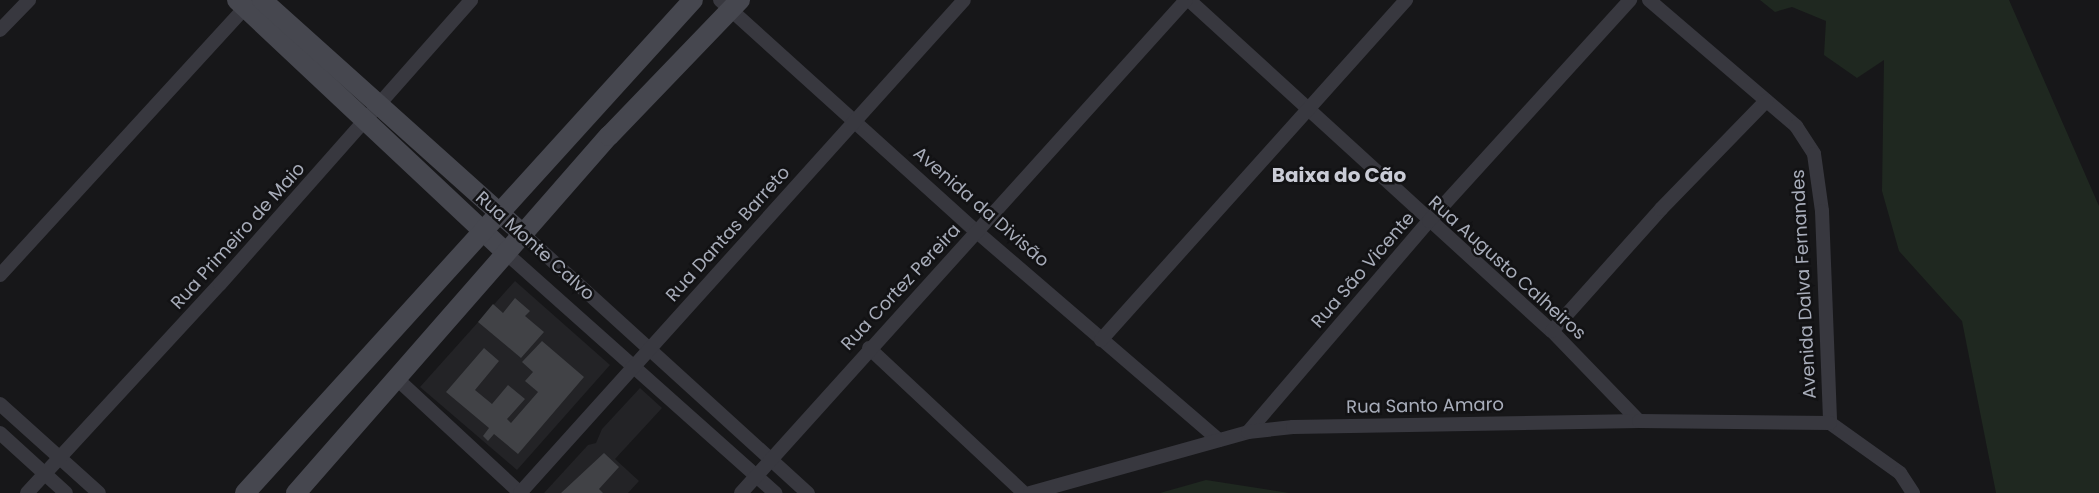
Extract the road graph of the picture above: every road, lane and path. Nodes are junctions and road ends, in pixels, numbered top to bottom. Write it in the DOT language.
graph roads {
  1 [pos="29,0"];
  2 [pos="471,0"];
  3 [pos="693,0"];
  4 [pos="964,0"];
  5 [pos="1187,0"];
  6 [pos="1406,0"];
  7 [pos="1630,0"];
  8 [pos="1649,0"];
  9 [pos="249,2"];
  10 [pos="730,3"];
  11 [pos="0,30"];
  12 [pos="1766,101"];
  13 [pos="380,105"];
  14 [pos="1309,113"];
  15 [pos="856,120"];
  16 [pos="365,121"];
  17 [pos="499,212"];
  18 [pos="1429,221"];
  19 [pos="483,230"];
  20 [pos="977,232"];
  21 [pos="524,235"];
  22 [pos="506,253"];
  23 [pos="0,275"];
  24 [pos="1552,331"];
  25 [pos="1101,339"];
  26 [pos="869,348"];
  27 [pos="648,350"];
  28 [pos="632,367"];
  29 [pos="396,378"];
  30 [pos="0,404"];
  31 [pos="1639,421"];
  32 [pos="1830,423"];
  33 [pos="1248,432"];
  34 [pos="0,434"];
  35 [pos="1219,440"];
  36 [pos="60,455"];
  37 [pos="770,459"];
  38 [pos="44,473"];
  39 [pos="756,476"];
  40 [pos="27,493"];
  41 [pos="66,493"];
  42 [pos="99,493"];
  43 [pos="245,493"];
  44 [pos="296,493"];
  45 [pos="520,493"];
  46 [pos="741,493"];
  47 [pos="775,493"];
  48 [pos="808,493"];
  49 [pos="1024,493"];
  50 [pos="1030,493"];
  51 [pos="1913,493"];
  1 -- 11 [label="street"];
  2 -- 13 [label="street, Rua Primeiro de Maio"];
  3 -- 17 [label="main road"];
  4 -- 15 [label="street, Rua Dantas Barreto"];
  5 -- 14 [label="street, Rua Augusto Calheiros"];
  5 -- 20 [label="street, Rua Cortez Pereira"];
  6 -- 14 [label="street"];
  7 -- 18 [label="street, Rua São Vicente"];
  8 -- 12 [label="street, Avenida Dalva Fernandes"];
  9 -- 13 [label="main road, Rua Monte Calvo"];
  9 -- 16 [label="main road, Rua Monte Calvo"];
  9 -- 23 [label="street"];
  10 -- 15 [label="street, Avenida da Divisão"];
  10 -- 21 [label="main road"];
  12 -- 24 [label="street"];
  12 -- 32 [label="street, Avenida Dalva Fernandes"];
  13 -- 16 [label="street, Rua Primeiro de Maio"];
  13 -- 17 [label="main road, Rua Monte Calvo"];
  14 -- 18 [label="street, Rua Augusto Calheiros"];
  14 -- 25 [label="street"];
  15 -- 20 [label="street, Avenida da Divisão"];
  15 -- 27 [label="street, Rua Dantas Barreto"];
  16 -- 19 [label="main road, Rua Monte Calvo"];
  16 -- 36 [label="street, Rua Primeiro de Maio"];
  17 -- 19 [label="main road"];
  17 -- 21 [label="main road, Rua Monte Calvo"];
  18 -- 24 [label="street, Rua Augusto Calheiros"];
  18 -- 33 [label="street, Rua São Vicente"];
  19 -- 22 [label="main road, Rua Monte Calvo"];
  19 -- 43 [label="main road"];
  20 -- 25 [label="street, Avenida da Divisão"];
  20 -- 26 [label="street, Rua Cortez Pereira"];
  21 -- 22 [label="main road"];
  21 -- 27 [label="street, Rua Monte Calvo"];
  22 -- 28 [label="street, Rua Monte Calvo"];
  22 -- 29 [label="main road"];
  24 -- 31 [label="street, Rua Augusto Calheiros"];
  25 -- 35 [label="street, Avenida da Divisão"];
  26 -- 37 [label="street, Rua Cortez Pereira"];
  26 -- 49 [label="street"];
  27 -- 28 [label="street, Rua Dantas Barreto"];
  27 -- 37 [label="street, Rua Monte Calvo"];
  28 -- 39 [label="street, Rua Monte Calvo"];
  28 -- 45 [label="street, Rua Dantas Barreto"];
  29 -- 44 [label="main road"];
  29 -- 45 [label="street"];
  30 -- 36 [label="street"];
  31 -- 32 [label="street, Rua Santo Amaro"];
  31 -- 33 [label="street, Rua Santo Amaro"];
  32 -- 51 [label="street"];
  33 -- 35 [label="street, Rua Santo Amaro"];
  34 -- 38 [label="street"];
  35 -- 50 [label="street, Rua Santo Amaro"];
  36 -- 38 [label="street, Rua Primeiro de Maio"];
  36 -- 42 [label="street"];
  37 -- 39 [label="street, Rua Cortez Pereira"];
  37 -- 48 [label="street, Rua Monte Calvo"];
  38 -- 40 [label="street, Rua Primeiro de Maio"];
  38 -- 41 [label="street"];
  39 -- 46 [label="street, Rua Cortez Pereira"];
  39 -- 47 [label="street, Rua Monte Calvo"];
}
